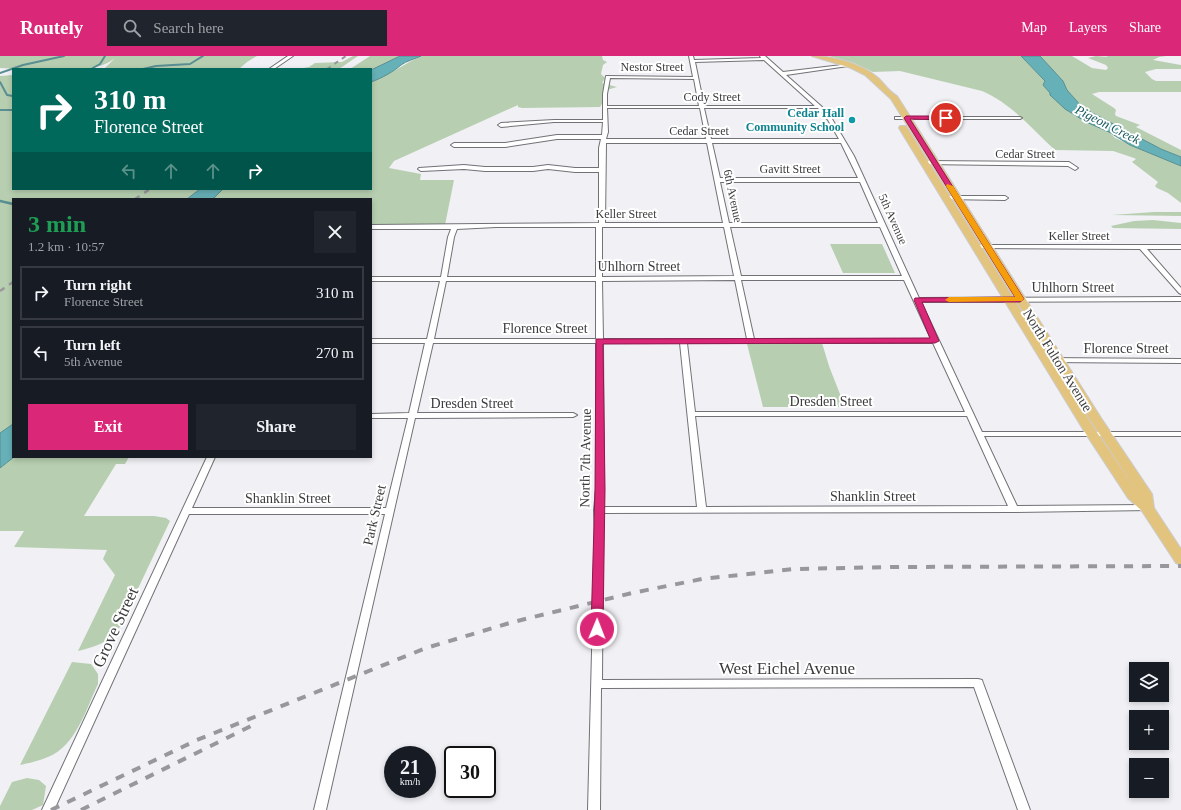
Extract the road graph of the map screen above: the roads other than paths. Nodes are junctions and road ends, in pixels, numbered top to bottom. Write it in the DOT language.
graph roads {
  1 [pos="291,56"];
  2 [pos="815,56"];
  3 [pos="691,58"];
  4 [pos="764,58"];
  5 [pos="848,65"];
  6 [pos="273,68"];
  7 [pos="782,74"];
  8 [pos="608,77"];
  9 [pos="696,78"];
  10 [pos="605,107"];
  11 [pos="702,107"];
  12 [pos="820,107"];
  13 [pos="902,118"];
  14 [pos="1020,118"];
  15 [pos="605,121"];
  16 [pos="501,125"];
  17 [pos="604,139"];
  18 [pos="709,141"];
  19 [pos="842,141"];
  20 [pos="454,145"];
  21 [pos="930,163"];
  22 [pos="1075,168"];
  23 [pos="421,169"];
  24 [pos="602,170"];
  25 [pos="718,180"];
  26 [pos="862,180"];
  27 [pos="946,198"];
  28 [pos="957,198"];
  29 [pos="1005,198"];
  30 [pos="601,225"];
  31 [pos="727,225"];
  32 [pos="882,225"];
  33 [pos="372,227"];
  34 [pos="455,227"];
  35 [pos="977,247"];
  36 [pos="988,247"];
  37 [pos="1142,247"];
  38 [pos="1181,247"];
  39 [pos="444,278"];
  40 [pos="600,278"];
  41 [pos="738,278"];
  42 [pos="907,278"];
  43 [pos="372,279"];
  44 [pos="1181,292"];
  45 [pos="1020,299"];
  46 [pos="1181,299"];
  47 [pos="918,300"];
  48 [pos="1009,300"];
  49 [pos="372,341"];
  50 [pos="430,341"];
  51 [pos="599,341"];
  52 [pos="751,341"];
  53 [pos="935,341"];
  54 [pos="683,342"];
  55 [pos="1047,360"];
  56 [pos="1058,361"];
  57 [pos="1181,361"];
  58 [pos="692,414"];
  59 [pos="969,414"];
  60 [pos="573,415"];
  61 [pos="372,416"];
  62 [pos="412,416"];
  63 [pos="978,434"];
  64 [pos="1092,434"];
  65 [pos="1105,434"];
  66 [pos="1181,434"];
  67 [pos="211,458"];
  68 [pos="1147,508"];
  69 [pos="1014,509"];
  70 [pos="187,510"];
  71 [pos="598,510"];
  72 [pos="702,510"];
  73 [pos="390,512"];
  74 [pos="1181,560"];
  75 [pos="596,684"];
  76 [pos="48,810"];
  77 [pos="320,810"];
  78 [pos="594,810"];
  79 [pos="1024,810"];
  1 -- 6 [label="street"];
  2 -- 5 [label="main road, North Fulton Avenue"];
  3 -- 4 [label="street, Nestor Street"];
  3 -- 9 [label="street, 6th Avenue"];
  4 -- 7 [label="street, 5th Avenue"];
  5 -- 7 [label="street"];
  5 -- 13 [label="main road, North Fulton Avenue"];
  7 -- 12 [label="street, 5th Avenue"];
  8 -- 9 [label="street, Nestor Street"];
  8 -- 10 [label="street, North 7th Avenue"];
  9 -- 11 [label="street, 6th Avenue"];
  10 -- 11 [label="street, Cody Street"];
  10 -- 15 [label="street, North 7th Avenue"];
  11 -- 12 [label="street, Cody Street"];
  11 -- 18 [label="street, 6th Avenue"];
  12 -- 19 [label="street, 5th Avenue"];
  13 -- 14 [label="street"];
  13 -- 21 [label="main road, North Fulton Avenue"];
  15 -- 16 [label="street"];
  15 -- 17 [label="street, North 7th Avenue"];
  17 -- 18 [label="street, Cedar Street"];
  17 -- 20 [label="street, Cedar Street"];
  17 -- 24 [label="street, North 7th Avenue"];
  18 -- 19 [label="street, Cedar Street"];
  18 -- 25 [label="street, 6th Avenue"];
  19 -- 26 [label="street, 5th Avenue"];
  21 -- 22 [label="street, Cedar Street"];
  21 -- 27 [label="main road, North Fulton Avenue"];
  21 -- 28 [label="main road, North Fulton Avenue"];
  23 -- 24 [label="street"];
  24 -- 30 [label="street, North 7th Avenue"];
  25 -- 26 [label="street, Gavitt Street"];
  25 -- 31 [label="street, 6th Avenue"];
  26 -- 32 [label="street, 5th Avenue"];
  27 -- 28 [label="street"];
  27 -- 35 [label="main road, North Fulton Avenue"];
  28 -- 29 [label="street"];
  28 -- 36 [label="main road, North Fulton Avenue"];
  30 -- 31 [label="street, Keller Street"];
  30 -- 34 [label="street, Keller Street"];
  30 -- 40 [label="street, North 7th Avenue"];
  31 -- 32 [label="street, Keller Street"];
  31 -- 41 [label="street, 6th Avenue"];
  32 -- 42 [label="street, 5th Avenue"];
  33 -- 34 [label="street, Keller Street"];
  34 -- 39 [label="street, Park Street"];
  35 -- 36 [label="street, Keller Street"];
  35 -- 48 [label="main road, North Fulton Avenue"];
  36 -- 37 [label="street, Keller Street"];
  36 -- 45 [label="main road, North Fulton Avenue"];
  37 -- 38 [label="street, Keller Street"];
  37 -- 44 [label="street"];
  39 -- 40 [label="street, Uhlhorn Street"];
  39 -- 43 [label="street, Uhlhorn Street"];
  39 -- 50 [label="street, Park Street"];
  40 -- 41 [label="street, Uhlhorn Street"];
  40 -- 51 [label="street, North 7th Avenue"];
  41 -- 42 [label="street, Uhlhorn Street"];
  41 -- 52 [label="street, 6th Avenue"];
  42 -- 47 [label="street, 5th Avenue"];
  45 -- 46 [label="street, Uhlhorn Street"];
  45 -- 48 [label="street, Uhlhorn Street"];
  45 -- 56 [label="main road, North Fulton Avenue"];
  47 -- 48 [label="street, Uhlhorn Street"];
  47 -- 53 [label="street, 5th Avenue"];
  48 -- 55 [label="main road, North Fulton Avenue"];
  49 -- 50 [label="street, Florence Street"];
  50 -- 51 [label="street, Florence Street"];
  50 -- 62 [label="street, Park Street"];
  51 -- 54 [label="street, Florence Street"];
  51 -- 71 [label="street, North 7th Avenue"];
  52 -- 53 [label="street, Florence Street"];
  52 -- 54 [label="street, Florence Street"];
  53 -- 59 [label="street, 5th Avenue"];
  54 -- 58 [label="street"];
  55 -- 56 [label="street, Florence Street"];
  55 -- 64 [label="main road, North Fulton Avenue"];
  56 -- 57 [label="street, Florence Street"];
  56 -- 65 [label="main road, North Fulton Avenue"];
  58 -- 59 [label="street, Dresden Street"];
  58 -- 72 [label="street"];
  59 -- 63 [label="street, 5th Avenue"];
  60 -- 62 [label="street, Dresden Street"];
  61 -- 62 [label="street, Dresden Street"];
  62 -- 73 [label="street, Park Street"];
  63 -- 64 [label="street"];
  63 -- 69 [label="street"];
  64 -- 65 [label="street"];
  64 -- 68 [label="main road, North Fulton Avenue"];
  65 -- 66 [label="street"];
  65 -- 68 [label="main road, North Fulton Avenue"];
  67 -- 70 [label="street, Grove Street"];
  68 -- 69 [label="street, Shanklin Street"];
  68 -- 74 [label="main road, North Fulton Avenue"];
  69 -- 72 [label="street, Shanklin Street"];
  70 -- 73 [label="street, Shanklin Street"];
  70 -- 76 [label="street, Grove Street"];
  71 -- 72 [label="street, Shanklin Street"];
  71 -- 75 [label="street, North 7th Avenue"];
  73 -- 77 [label="street, Park Street"];
  75 -- 78 [label="street, North 7th Avenue"];
  75 -- 79 [label="street, West Eichel Avenue"];
}
